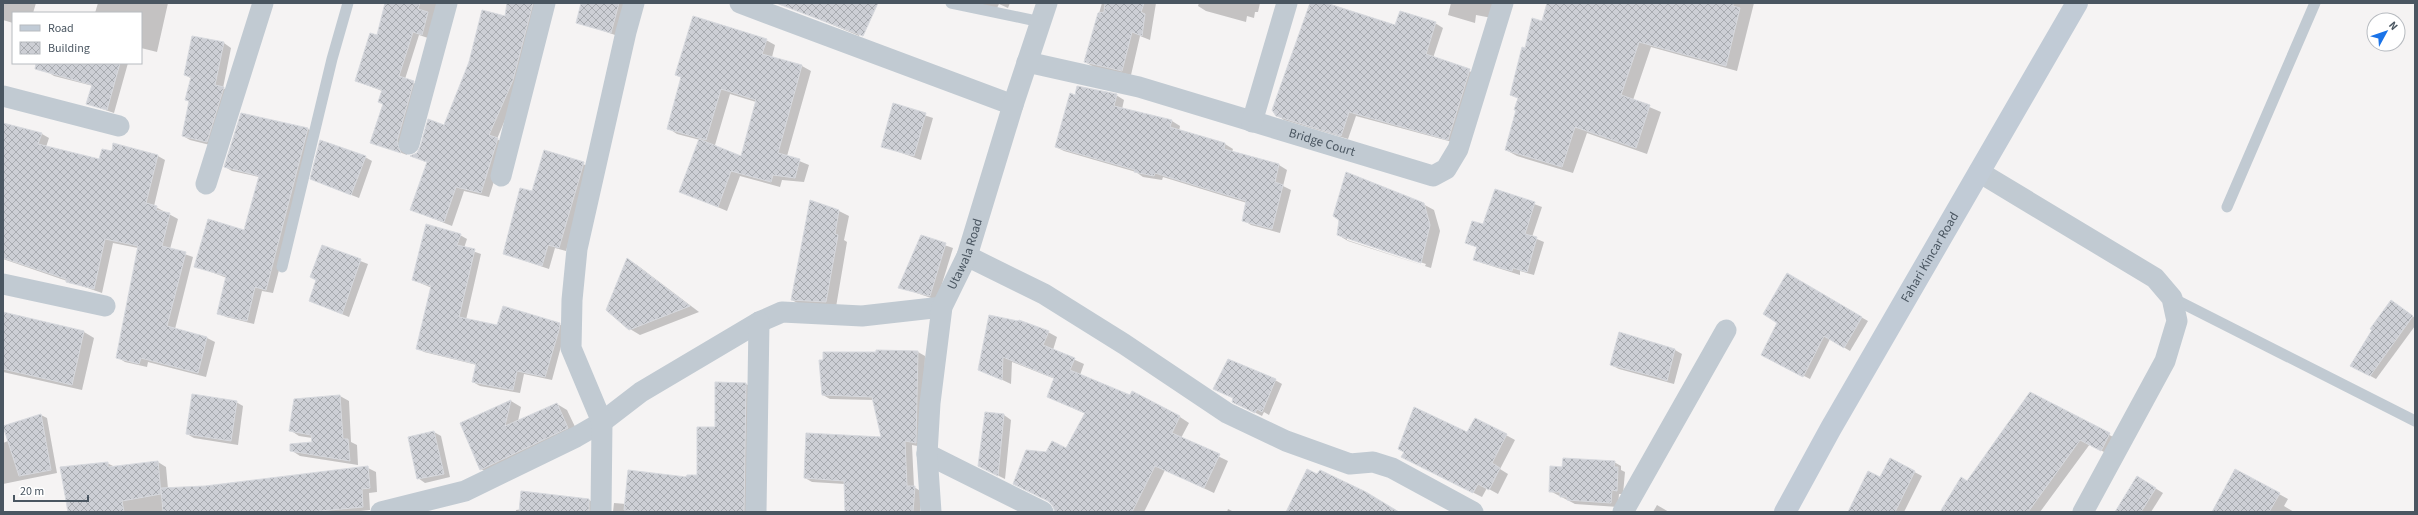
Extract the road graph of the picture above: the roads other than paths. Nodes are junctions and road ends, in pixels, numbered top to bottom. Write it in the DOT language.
graph roads {
  1 [pos="263,3"];
  2 [pos="348,3"];
  3 [pos="447,3"];
  4 [pos="545,3"];
  5 [pos="634,3"];
  6 [pos="740,3"];
  7 [pos="951,3"];
  8 [pos="1287,3"];
  9 [pos="1503,3"];
  10 [pos="2077,3"];
  11 [pos="2316,3"];
  12 [pos="1044,12"];
  13 [pos="1027,62"];
  14 [pos="3,96"];
  15 [pos="1012,105"];
  16 [pos="1252,122"];
  17 [pos="118,126"];
  18 [pos="409,144"];
  19 [pos="1979,172"];
  20 [pos="501,176"];
  21 [pos="206,184"];
  22 [pos="2227,207"];
  23 [pos="967,256"];
  24 [pos="282,267"];
  25 [pos="3,284"];
  26 [pos="2172,298"];
  27 [pos="105,306"];
  28 [pos="942,307"];
  29 [pos="759,322"];
  30 [pos="1726,330"];
  31 [pos="2415,421"];
  32 [pos="602,422"];
  33 [pos="927,454"];
  34 [pos="434,506"];
  35 [pos="381,512"];
  36 [pos="601,512"];
  37 [pos="756,512"];
  38 [pos="931,512"];
  39 [pos="1043,512"];
  40 [pos="1473,512"];
  41 [pos="1623,512"];
  42 [pos="1785,512"];
  43 [pos="2083,512"];
  1 -- 21 [label="street"];
  2 -- 24 [label="lane"];
  3 -- 18 [label="street"];
  4 -- 20 [label="street"];
  5 -- 32 [label="street"];
  6 -- 15 [label="street"];
  7 -- 12 [label="lane"];
  8 -- 16 [label="street"];
  9 -- 16 [label="street, Bridge Court"];
  10 -- 19 [label="street, Fahari Kincar Road"];
  11 -- 22 [label="lane"];
  12 -- 13 [label="street, Utawala Road"];
  13 -- 15 [label="street, Utawala Road"];
  13 -- 16 [label="street, Bridge Court"];
  14 -- 17 [label="street"];
  15 -- 23 [label="street, Utawala Road"];
  19 -- 26 [label="street"];
  19 -- 42 [label="street, Fahari Kincar Road"];
  23 -- 28 [label="street, Utawala Road"];
  23 -- 40 [label="street"];
  25 -- 27 [label="street"];
  26 -- 31 [label="lane"];
  26 -- 43 [label="street"];
  28 -- 29 [label="street"];
  28 -- 33 [label="street, Utawala Road"];
  29 -- 32 [label="street"];
  29 -- 37 [label="street"];
  30 -- 41 [label="street"];
  32 -- 34 [label="street"];
  32 -- 36 [label="street"];
  33 -- 38 [label="street, Utawala Road"];
  33 -- 39 [label="street"];
  34 -- 35 [label="street"];
}
